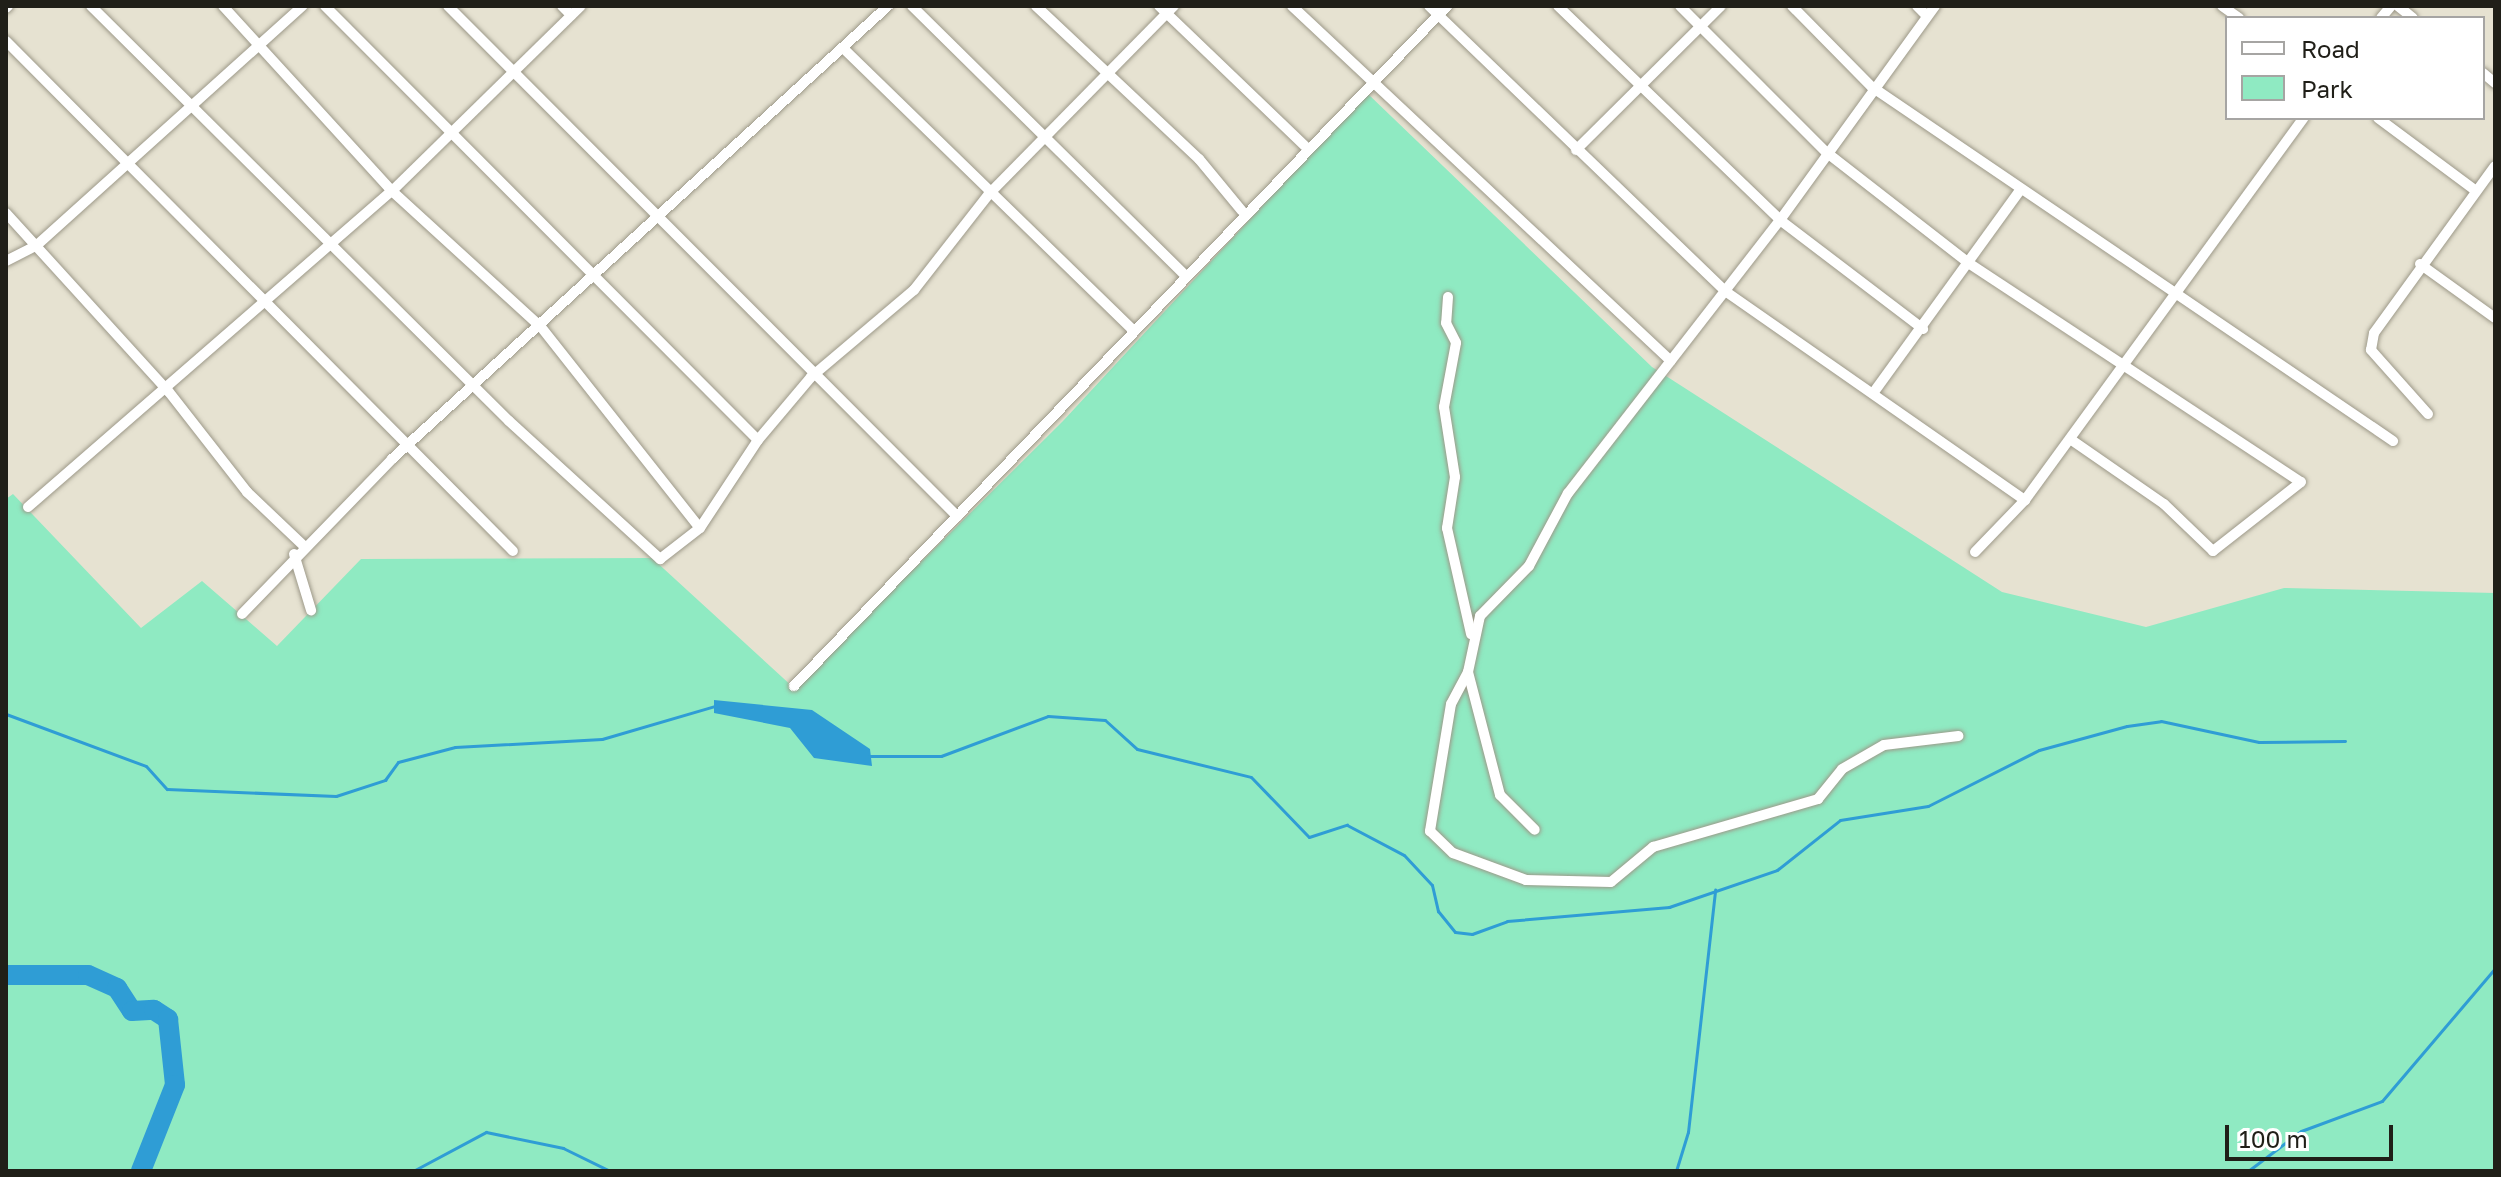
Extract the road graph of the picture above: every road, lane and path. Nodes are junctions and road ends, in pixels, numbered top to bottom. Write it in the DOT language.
graph roads {
  1 [pos="91,6"];
  2 [pos="223,6"];
  3 [pos="302,6"];
  4 [pos="325,6"];
  5 [pos="448,6"];
  6 [pos="562,6"];
  7 [pos="581,6"];
  8 [pos="888,6"];
  9 [pos="912,6"];
  10 [pos="1036,6"];
  11 [pos="1292,6"];
  12 [pos="1429,6"];
  13 [pos="1447,6"];
  14 [pos="1558,6"];
  15 [pos="1680,6"];
  16 [pos="1721,6"];
  17 [pos="1792,6"];
  18 [pos="1917,6"];
  19 [pos="1935,6"];
  20 [pos="1167,8"];
  21 [pos="571,15"];
  22 [pos="1439,15"];
  23 [pos="1927,16"];
  24 [pos="1701,26"];
  25 [pos="6,41"];
  26 [pos="261,47"];
  27 [pos="844,49"];
  28 [pos="514,70"];
  29 [pos="1108,76"];
  30 [pos="1372,80"];
  31 [pos="1872,87"];
  32 [pos="1640,88"];
  33 [pos="190,105"];
  34 [pos="2303,120"];
  35 [pos="2381,120"];
  36 [pos="451,130"];
  37 [pos="1048,139"];
  38 [pos="1305,146"];
  39 [pos="1576,150"];
  40 [pos="1826,152"];
  41 [pos="127,160"];
  42 [pos="2495,166"];
  43 [pos="2020,190"];
  44 [pos="2475,190"];
  45 [pos="392,191"];
  46 [pos="989,194"];
  47 [pos="1242,211"];
  48 [pos="6,213"];
  49 [pos="657,220"];
  50 [pos="1780,220"];
  51 [pos="331,243"];
  52 [pos="37,245"];
  53 [pos="6,261"];
  54 [pos="1970,264"];
  55 [pos="2420,264"];
  56 [pos="596,273"];
  57 [pos="1185,275"];
  58 [pos="1725,291"];
  59 [pos="2175,295"];
  60 [pos="1448,297"];
  61 [pos="266,302"];
  62 [pos="2495,318"];
  63 [pos="541,327"];
  64 [pos="1923,329"];
  65 [pos="1134,331"];
  66 [pos="1671,361"];
  67 [pos="2121,364"];
  68 [pos="811,377"];
  69 [pos="473,385"];
  70 [pos="169,392"];
  71 [pos="1874,392"];
  72 [pos="2428,414"];
  73 [pos="2070,439"];
  74 [pos="758,440"];
  75 [pos="2393,441"];
  76 [pos="407,445"];
  77 [pos="2025,500"];
  78 [pos="28,507"];
  79 [pos="957,516"];
  80 [pos="700,528"];
  81 [pos="304,546"];
  82 [pos="513,551"];
  83 [pos="1975,552"];
  84 [pos="294,554"];
  85 [pos="311,610"];
  86 [pos="242,614"];
  87 [pos="1471,634"];
  88 [pos="1468,672"];
  89 [pos="794,686"];
  90 [pos="1958,736"];
  91 [pos="1535,830"];
  1 -- 33 [label="street"];
  2 -- 26 [label="street"];
  3 -- 26 [label="street"];
  4 -- 36 [label="street"];
  5 -- 28 [label="street"];
  6 -- 21 [label="street"];
  7 -- 21 [label="street"];
  8 -- 27 [label="street"];
  9 -- 37 [label="street"];
  10 -- 29 [label="street"];
  11 -- 30 [label="street"];
  12 -- 22 [label="street"];
  13 -- 22 [label="street"];
  14 -- 32 [label="street"];
  15 -- 24 [label="street"];
  16 -- 24 [label="street"];
  17 -- 31 [label="street"];
  18 -- 23 [label="street"];
  19 -- 23 [label="street"];
  20 -- 29 [label="street"];
  20 -- 38 [label="street"];
  21 -- 28 [label="street"];
  22 -- 30 [label="street"];
  22 -- 39 [label="street"];
  23 -- 31 [label="street"];
  24 -- 32 [label="street"];
  24 -- 40 [label="street"];
  25 -- 41 [label="street"];
  26 -- 33 [label="street"];
  26 -- 45 [label="street"];
  27 -- 46 [label="street"];
  27 -- 49 [label="street"];
  28 -- 36 [label="street"];
  28 -- 49 [label="street"];
  29 -- 37 [label="street"];
  29 -- 47 [label="street"];
  30 -- 38 [label="street"];
  30 -- 66 [label="street"];
  31 -- 40 [label="street"];
  31 -- 43 [label="street"];
  32 -- 39 [label="street"];
  32 -- 50 [label="street"];
  33 -- 41 [label="street"];
  33 -- 51 [label="street"];
  34 -- 59 [label="street"];
  35 -- 44 [label="street"];
  36 -- 45 [label="street"];
  36 -- 56 [label="street"];
  37 -- 46 [label="street"];
  37 -- 57 [label="street"];
  38 -- 47 [label="street"];
  39 -- 58 [label="street"];
  40 -- 50 [label="street"];
  40 -- 54 [label="street"];
  41 -- 52 [label="street"];
  41 -- 61 [label="street"];
  42 -- 44 [label="street"];
  43 -- 54 [label="street"];
  43 -- 59 [label="street"];
  44 -- 55 [label="street"];
  45 -- 51 [label="street"];
  45 -- 63 [label="street"];
  46 -- 65 [label="street"];
  46 -- 68 [label="street"];
  47 -- 57 [label="street"];
  48 -- 52 [label="street"];
  49 -- 56 [label="street"];
  49 -- 68 [label="street"];
  50 -- 58 [label="street"];
  50 -- 64 [label="street"];
  51 -- 61 [label="street"];
  51 -- 69 [label="street"];
  52 -- 53 [label="street"];
  52 -- 70 [label="street"];
  54 -- 64 [label="street"];
  54 -- 67 [label="street"];
  55 -- 62 [label="street"];
  55 -- 72 [label="street"];
  56 -- 63 [label="street"];
  56 -- 74 [label="street"];
  57 -- 65 [label="street"];
  58 -- 66 [label="street"];
  58 -- 71 [label="street"];
  59 -- 67 [label="street"];
  59 -- 75 [label="street"];
  60 -- 87 [label="street"];
  61 -- 70 [label="street"];
  61 -- 76 [label="street"];
  63 -- 69 [label="street"];
  63 -- 80 [label="street"];
  64 -- 71 [label="street"];
  65 -- 79 [label="street"];
  66 -- 87 [label="street"];
  67 -- 73 [label="street"];
  67 -- 73 [label="street"];
  68 -- 74 [label="street"];
  68 -- 79 [label="street"];
  69 -- 76 [label="street"];
  69 -- 80 [label="street"];
  70 -- 78 [label="street"];
  70 -- 81 [label="street"];
  71 -- 77 [label="street"];
  73 -- 77 [label="street"];
  74 -- 80 [label="street"];
  76 -- 81 [label="street"];
  76 -- 82 [label="street"];
  77 -- 83 [label="street"];
  79 -- 89 [label="street"];
  81 -- 84 [label="street"];
  84 -- 85 [label="street"];
  84 -- 86 [label="street"];
  87 -- 88 [label="street"];
  88 -- 90 [label="street"];
  88 -- 91 [label="street"];
}
